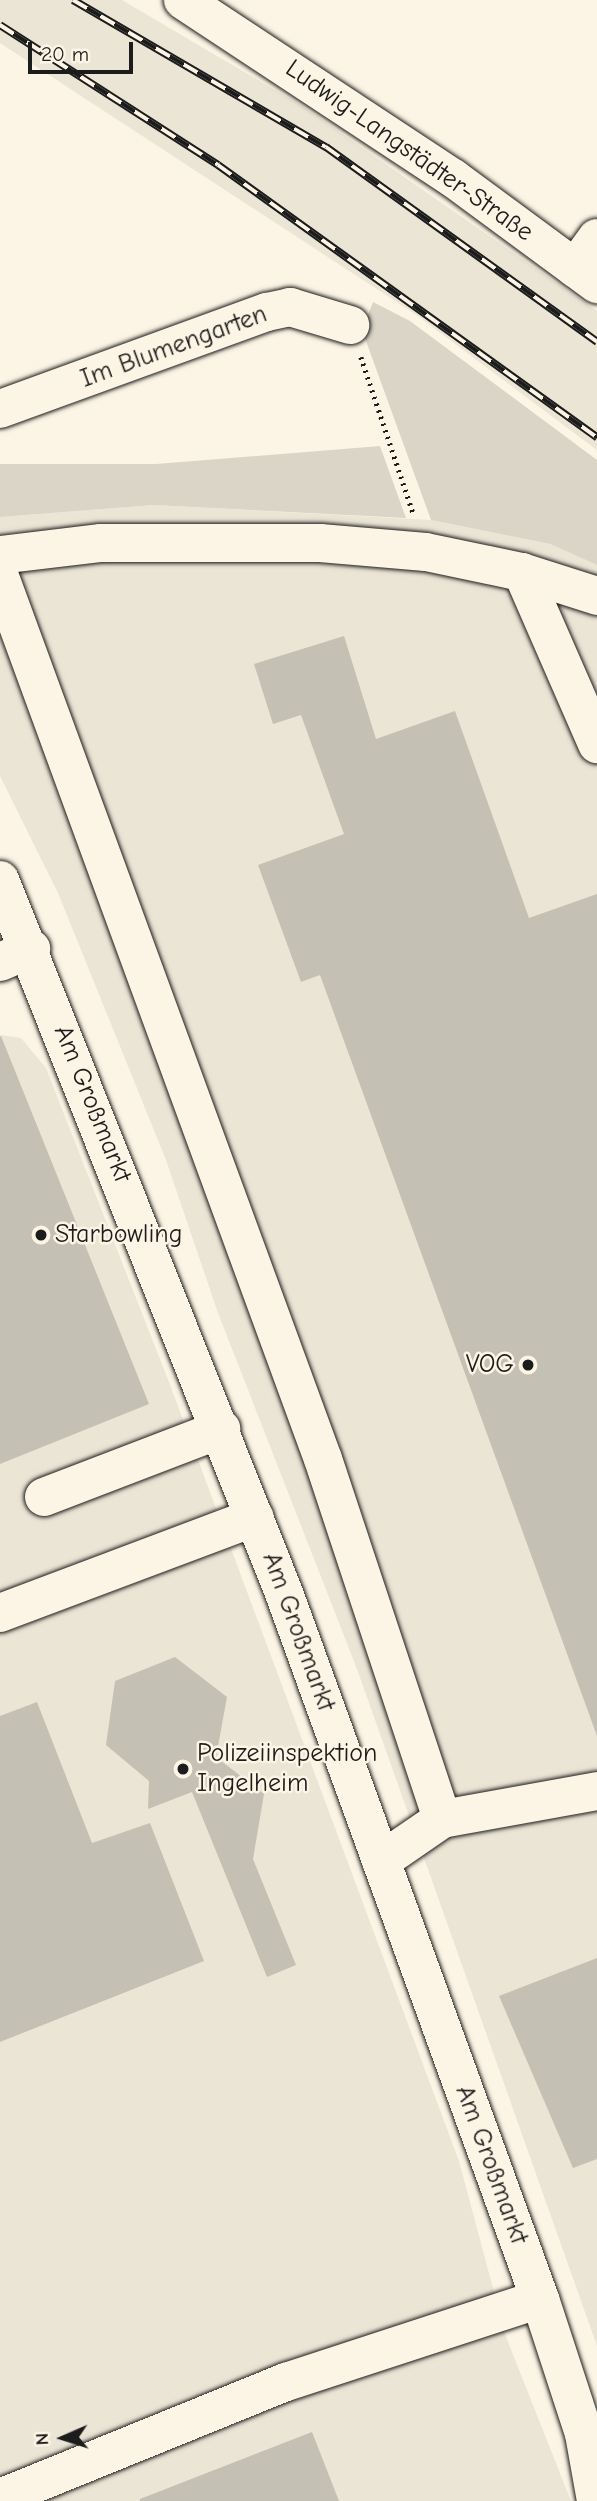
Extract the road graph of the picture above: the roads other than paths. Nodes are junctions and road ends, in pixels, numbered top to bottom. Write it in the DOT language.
graph roads {
  1 [pos="183,0"];
  2 [pos="590,263"];
  3 [pos="350,325"];
  4 [pos="0,409"];
  5 [pos="0,555"];
  6 [pos="522,572"];
  7 [pos="0,577"];
  8 [pos="597,596"];
  9 [pos="597,744"];
  10 [pos="0,880"];
  11 [pos="15,956"];
  12 [pos="221,1429"];
  13 [pos="44,1497"];
  14 [pos="255,1517"];
  15 [pos="0,1613"];
  16 [pos="597,1791"];
  17 [pos="442,1819"];
  18 [pos="381,1861"];
  19 [pos="540,2300"];
  20 [pos="593,2440"];
  21 [pos="0,2498"];
  22 [pos="596,2501"];
  1 -- 2 [label="main road, Ludwig-Langstädter-Straße"];
  3 -- 4 [label="main road, Im Blumengarten"];
  5 -- 6 [label="main road"];
  6 -- 8 [label="main road"];
  6 -- 9 [label="main road"];
  7 -- 17 [label="main road"];
  10 -- 11 [label="main road, Am Großmarkt"];
  11 -- 12 [label="main road, Am Großmarkt"];
  12 -- 13 [label="main road"];
  12 -- 14 [label="main road, Am Großmarkt"];
  14 -- 15 [label="main road"];
  14 -- 18 [label="main road, Am Großmarkt"];
  16 -- 17 [label="main road"];
  17 -- 18 [label="main road"];
  18 -- 19 [label="main road, Am Großmarkt"];
  19 -- 20 [label="main road, Am Großmarkt"];
  19 -- 21 [label="main road"];
  20 -- 22 [label="main road, Am Großmarkt"];
}
